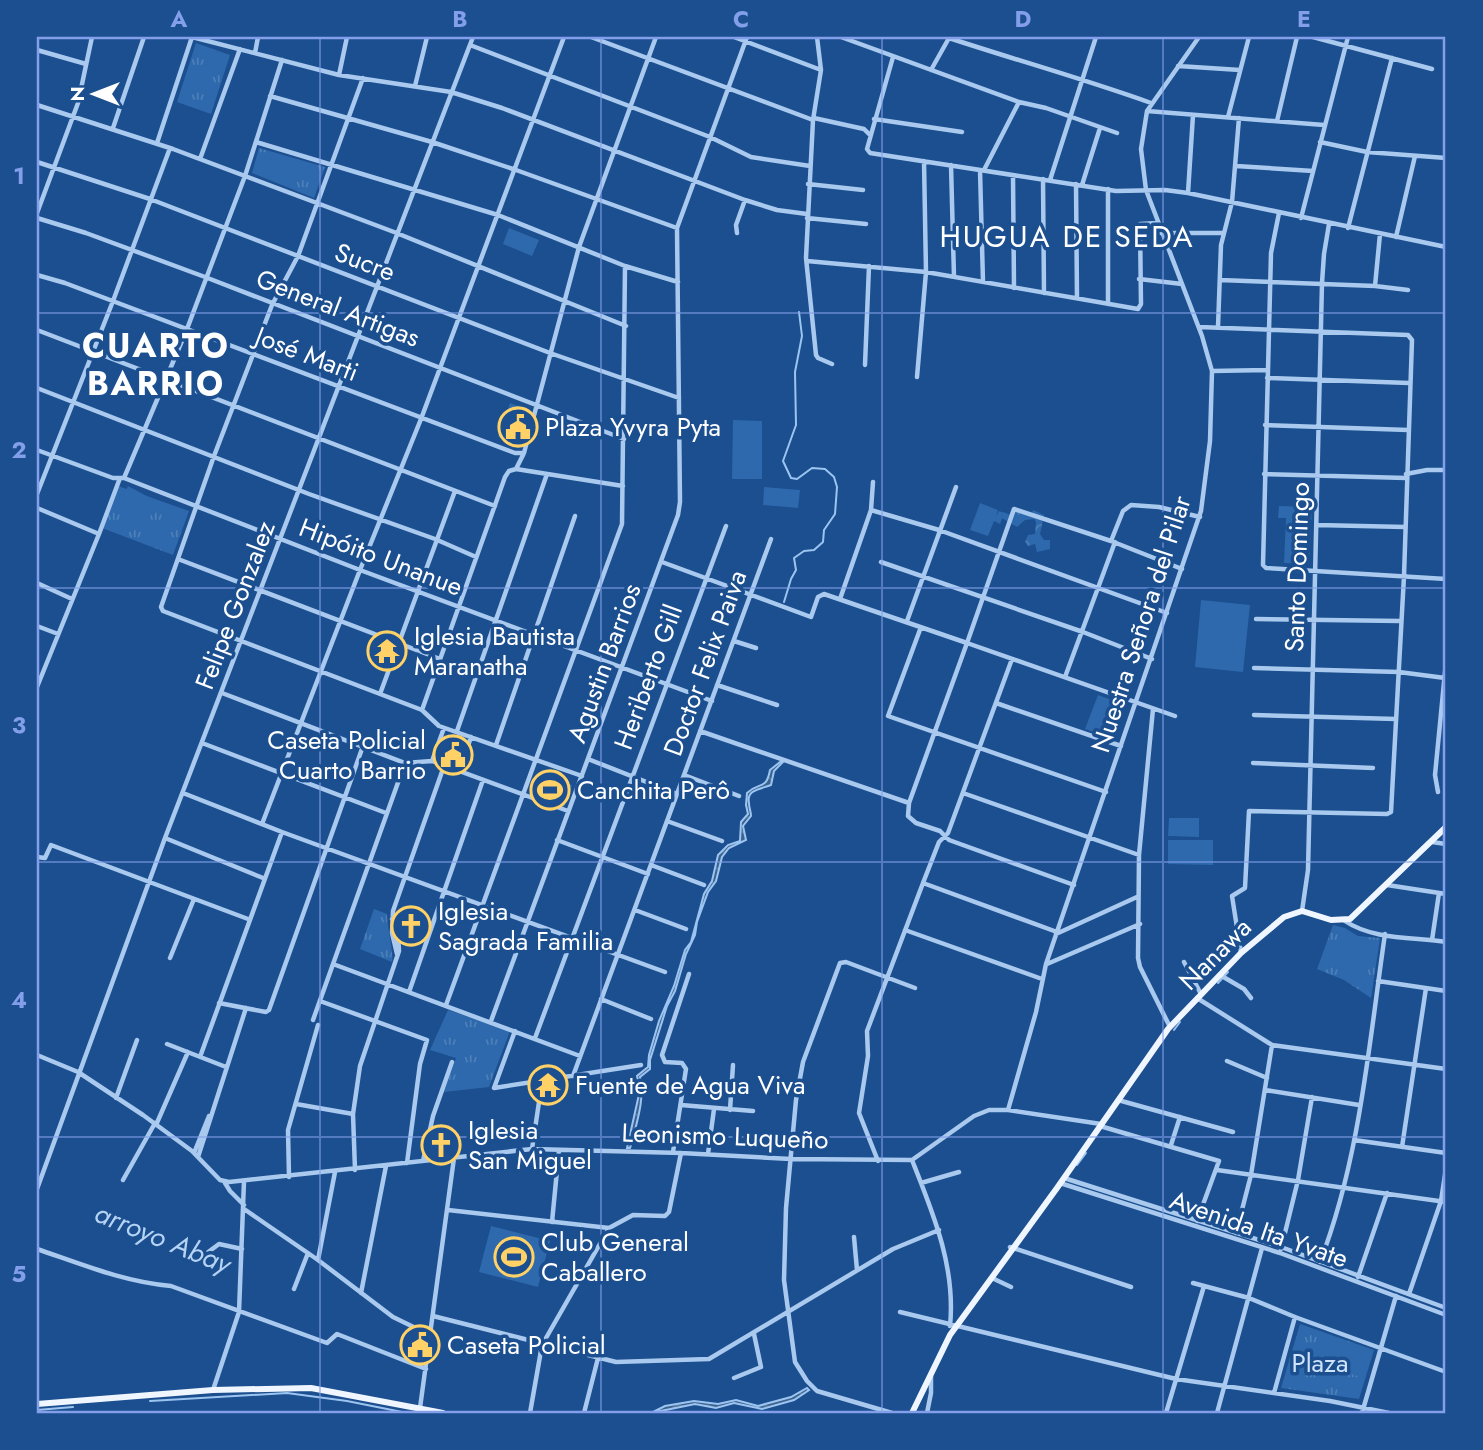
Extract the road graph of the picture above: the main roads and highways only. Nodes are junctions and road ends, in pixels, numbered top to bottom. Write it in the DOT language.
graph roads {
  1 [pos="1446,827"];
  2 [pos="1011,1248"];
  3 [pos="953,1326"];
  4 [pos="37,1404"];
  5 [pos="443,1413"];
  6 [pos="910,1413"];
  1 -- 2 [label="main road, Nanawa"];
  2 -- 3 [label="main road, Nanawa"];
  2 -- 3 [label="main road, Nanawa"];
  3 -- 6 [label="main road, Nanawa"];
  3 -- 6 [label="main road, Nanawa"];
  4 -- 5 [label="main road"];
}
